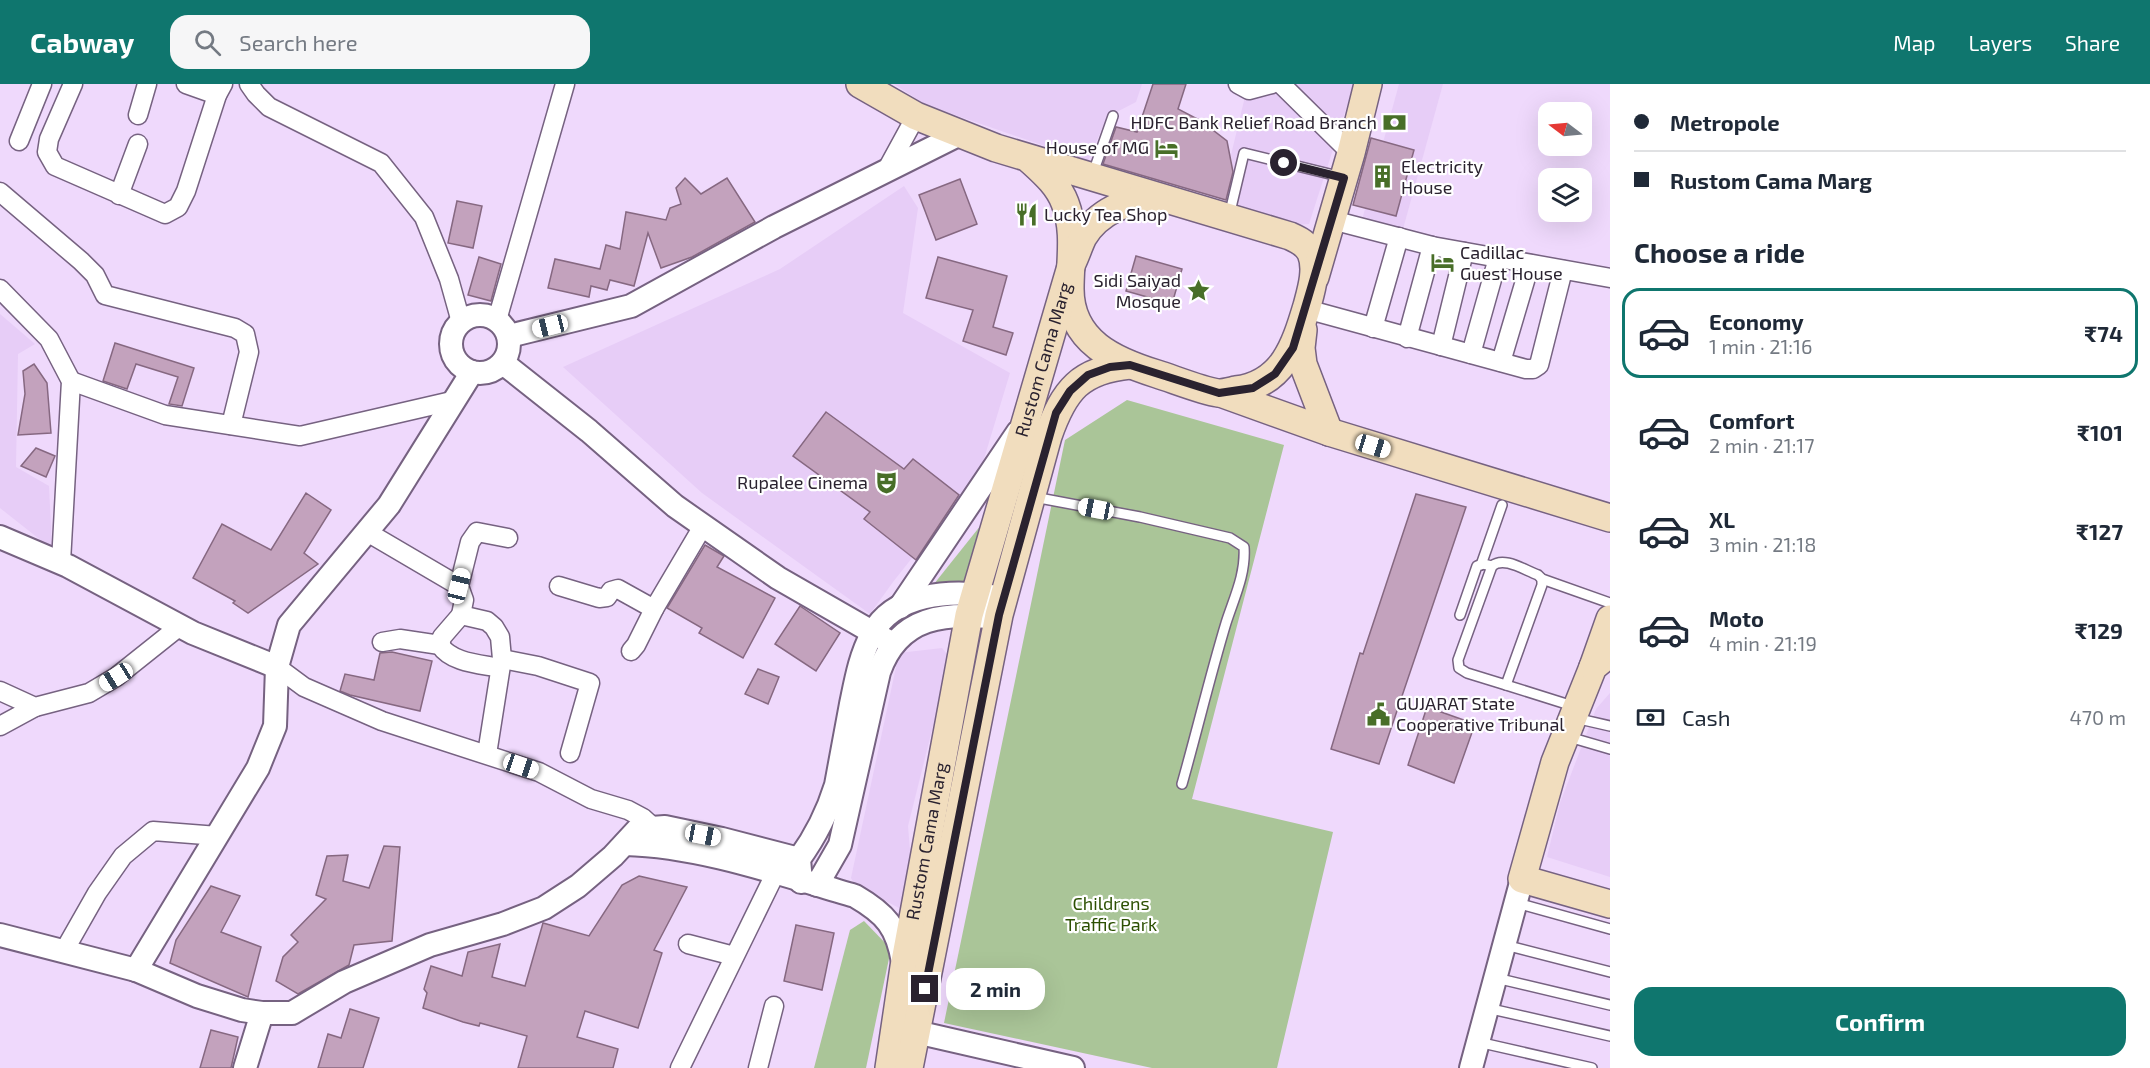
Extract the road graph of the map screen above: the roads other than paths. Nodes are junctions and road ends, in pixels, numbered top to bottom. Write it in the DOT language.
graph roads {
  1 [pos="42,84"];
  2 [pos="73,84"];
  3 [pos="147,84"];
  4 [pos="186,84"];
  5 [pos="249,84"];
  6 [pos="565,84"];
  7 [pos="1238,84"];
  8 [pos="1272,84"];
  9 [pos="1281,84"];
  10 [pos="1368,84"];
  11 [pos="873,87"];
  12 [pos="220,89"];
  13 [pos="138,114"];
  14 [pos="916,116"];
  15 [pos="1113,116"];
  16 [pos="960,134"];
  17 [pos="19,141"];
  18 [pos="138,144"];
  19 [pos="1028,158"];
  20 [pos="1348,166"];
  21 [pos="886,171"];
  22 [pos="1092,176"];
  23 [pos="0,192"];
  24 [pos="119,195"];
  25 [pos="1162,198"];
  26 [pos="1228,218"];
  27 [pos="1332,220"];
  28 [pos="1290,236"];
  29 [pos="1399,237"];
  30 [pos="1432,246"];
  31 [pos="1464,252"];
  32 [pos="1498,258"];
  33 [pos="1072,263"];
  34 [pos="1530,264"];
  35 [pos="1563,270"];
  36 [pos="1610,278"];
  37 [pos="0,289"];
  38 [pos="1309,300"];
  39 [pos="461,322"];
  40 [pos="503,328"];
  41 [pos="1373,328"];
  42 [pos="1407,338"];
  43 [pos="1441,346"];
  44 [pos="1472,354"];
  45 [pos="1501,362"];
  46 [pos="503,363"];
  47 [pos="1130,365"];
  48 [pos="472,372"];
  49 [pos="71,381"];
  50 [pos="1219,393"];
  51 [pos="456,400"];
  52 [pos="1024,422"];
  53 [pos="231,425"];
  54 [pos="1329,432"];
  55 [pos="1031,497"];
  56 [pos="1502,505"];
  57 [pos="1605,520"];
  58 [pos="703,526"];
  59 [pos="367,532"];
  60 [pos="0,537"];
  61 [pos="508,538"];
  62 [pos="61,562"];
  63 [pos="1481,565"];
  64 [pos="1492,566"];
  65 [pos="1542,579"];
  66 [pos="459,586"];
  67 [pos="559,586"];
  68 [pos="1610,603"];
  69 [pos="972,604"];
  70 [pos="900,607"];
  71 [pos="1001,608"];
  72 [pos="654,609"];
  73 [pos="462,615"];
  74 [pos="1460,615"];
  75 [pos="1610,619"];
  76 [pos="180,626"];
  77 [pos="872,632"];
  78 [pos="382,642"];
  79 [pos="893,644"];
  80 [pos="440,645"];
  81 [pos="631,651"];
  82 [pos="1602,660"];
  83 [pos="501,663"];
  84 [pos="277,667"];
  85 [pos="1506,685"];
  86 [pos="0,691"];
  87 [pos="35,707"];
  88 [pos="1572,720"];
  89 [pos="0,726"];
  90 [pos="1610,726"];
  91 [pos="1610,749"];
  92 [pos="570,753"];
  93 [pos="487,754"];
  94 [pos="1182,784"];
  95 [pos="654,828"];
  96 [pos="218,836"];
  97 [pos="625,844"];
  98 [pos="775,874"];
  99 [pos="806,875"];
  100 [pos="1519,891"];
  101 [pos="1610,904"];
  102 [pos="1610,929"];
  103 [pos="0,935"];
  104 [pos="688,944"];
  105 [pos="1504,944"];
  106 [pos="64,951"];
  107 [pos="734,956"];
  108 [pos="904,967"];
  109 [pos="136,970"];
  110 [pos="1610,972"];
  111 [pos="1495,978"];
  112 [pos="1610,1005"];
  113 [pos="774,1006"];
  114 [pos="1487,1008"];
  115 [pos="262,1013"];
  116 [pos="916,1032"];
  117 [pos="1610,1036"];
  118 [pos="1478,1042"];
  119 [pos="245,1068"];
  120 [pos="680,1068"];
  121 [pos="758,1068"];
  122 [pos="889,1068"];
  123 [pos="909,1068"];
  124 [pos="1073,1068"];
  125 [pos="1471,1068"];
  126 [pos="1593,1068"];
  1 -- 17 [label="street"];
  2 -- 24 [label="street"];
  3 -- 13 [label="street"];
  4 -- 12 [label="street"];
  5 -- 39 [label="street"];
  6 -- 40 [label="street"];
  7 -- 8 [label="street"];
  9 -- 20 [label="street"];
  10 -- 20 [label="main road"];
  11 -- 14 [label="main road"];
  12 -- 24 [label="street"];
  14 -- 16 [label="main road"];
  14 -- 21 [label="street"];
  15 -- 22 [label="lane"];
  16 -- 19 [label="main road"];
  16 -- 21 [label="street"];
  18 -- 24 [label="street"];
  19 -- 22 [label="main road"];
  19 -- 33 [label="main road"];
  20 -- 26 [label="lane"];
  20 -- 27 [label="main road"];
  21 -- 40 [label="street"];
  22 -- 25 [label="main road"];
  23 -- 53 [label="street"];
  25 -- 26 [label="main road"];
  25 -- 33 [label="main road, Rustom Cama Marg"];
  26 -- 28 [label="main road"];
  27 -- 28 [label="main road"];
  27 -- 29 [label="street"];
  27 -- 38 [label="main road"];
  28 -- 38 [label="main road"];
  29 -- 30 [label="street"];
  29 -- 41 [label="street"];
  30 -- 31 [label="street"];
  30 -- 42 [label="street"];
  31 -- 32 [label="street"];
  31 -- 43 [label="street"];
  32 -- 34 [label="street"];
  32 -- 44 [label="street"];
  33 -- 47 [label="main road, Rustom Cama Marg"];
  33 -- 52 [label="main road, Rustom Cama Marg"];
  34 -- 35 [label="street"];
  34 -- 45 [label="street"];
  35 -- 36 [label="street"];
  35 -- 45 [label="street"];
  37 -- 49 [label="street"];
  38 -- 41 [label="street"];
  38 -- 50 [label="main road"];
  38 -- 54 [label="main road"];
  39 -- 40 [label="street"];
  39 -- 48 [label="street"];
  40 -- 46 [label="street"];
  41 -- 42 [label="street"];
  42 -- 43 [label="street"];
  43 -- 44 [label="street"];
  44 -- 45 [label="street"];
  46 -- 48 [label="street"];
  46 -- 58 [label="street"];
  47 -- 50 [label="main road"];
  47 -- 55 [label="main road, Rustom Cama Marg"];
  48 -- 51 [label="street"];
  49 -- 53 [label="street"];
  49 -- 62 [label="street"];
  50 -- 54 [label="main road"];
  51 -- 53 [label="street"];
  51 -- 59 [label="street"];
  52 -- 69 [label="main road, Rustom Cama Marg"];
  52 -- 70 [label="street"];
  54 -- 57 [label="main road"];
  55 -- 71 [label="main road, Rustom Cama Marg"];
  55 -- 94 [label="lane"];
  56 -- 63 [label="lane"];
  58 -- 72 [label="street"];
  58 -- 77 [label="street"];
  59 -- 66 [label="street"];
  59 -- 84 [label="street"];
  60 -- 62 [label="street"];
  61 -- 66 [label="street"];
  62 -- 76 [label="street"];
  63 -- 64 [label="lane"];
  63 -- 74 [label="lane"];
  64 -- 65 [label="lane"];
  64 -- 85 [label="lane"];
  65 -- 68 [label="lane"];
  65 -- 85 [label="lane"];
  66 -- 73 [label="street"];
  67 -- 72 [label="street"];
  69 -- 70 [label="street"];
  69 -- 71 [label="street"];
  69 -- 79 [label="street"];
  69 -- 108 [label="main road, Rustom Cama Marg"];
  70 -- 77 [label="street"];
  71 -- 116 [label="main road, Rustom Cama Marg"];
  72 -- 81 [label="street"];
  73 -- 80 [label="street"];
  73 -- 83 [label="street"];
  75 -- 82 [label="main road"];
  76 -- 84 [label="street"];
  76 -- 87 [label="street"];
  77 -- 79 [label="street"];
  77 -- 99 [label="street"];
  78 -- 80 [label="street"];
  79 -- 99 [label="street"];
  80 -- 83 [label="street"];
  82 -- 88 [label="main road"];
  83 -- 92 [label="street"];
  83 -- 93 [label="street"];
  84 -- 93 [label="street"];
  84 -- 96 [label="street"];
  85 -- 88 [label="lane"];
  86 -- 87 [label="street"];
  87 -- 89 [label="street"];
  88 -- 90 [label="lane"];
  88 -- 91 [label="lane"];
  88 -- 100 [label="main road"];
  93 -- 95 [label="street"];
  95 -- 97 [label="street"];
  95 -- 99 [label="street"];
  96 -- 106 [label="street"];
  96 -- 109 [label="street"];
  97 -- 98 [label="street"];
  97 -- 115 [label="street"];
  98 -- 99 [label="street"];
  98 -- 107 [label="street"];
  99 -- 108 [label="street"];
  100 -- 101 [label="main road"];
  100 -- 102 [label="lane"];
  100 -- 105 [label="street"];
  103 -- 106 [label="street"];
  104 -- 107 [label="street"];
  105 -- 110 [label="lane"];
  105 -- 111 [label="street"];
  106 -- 109 [label="street"];
  107 -- 120 [label="street"];
  108 -- 122 [label="main road, Rustom Cama Marg"];
  109 -- 115 [label="street"];
  111 -- 112 [label="lane"];
  111 -- 114 [label="street"];
  113 -- 121 [label="street"];
  114 -- 117 [label="lane"];
  114 -- 118 [label="street"];
  115 -- 119 [label="street"];
  116 -- 123 [label="main road, Rustom Cama Marg"];
  116 -- 124 [label="street"];
  118 -- 125 [label="street"];
  118 -- 126 [label="lane"];
}
